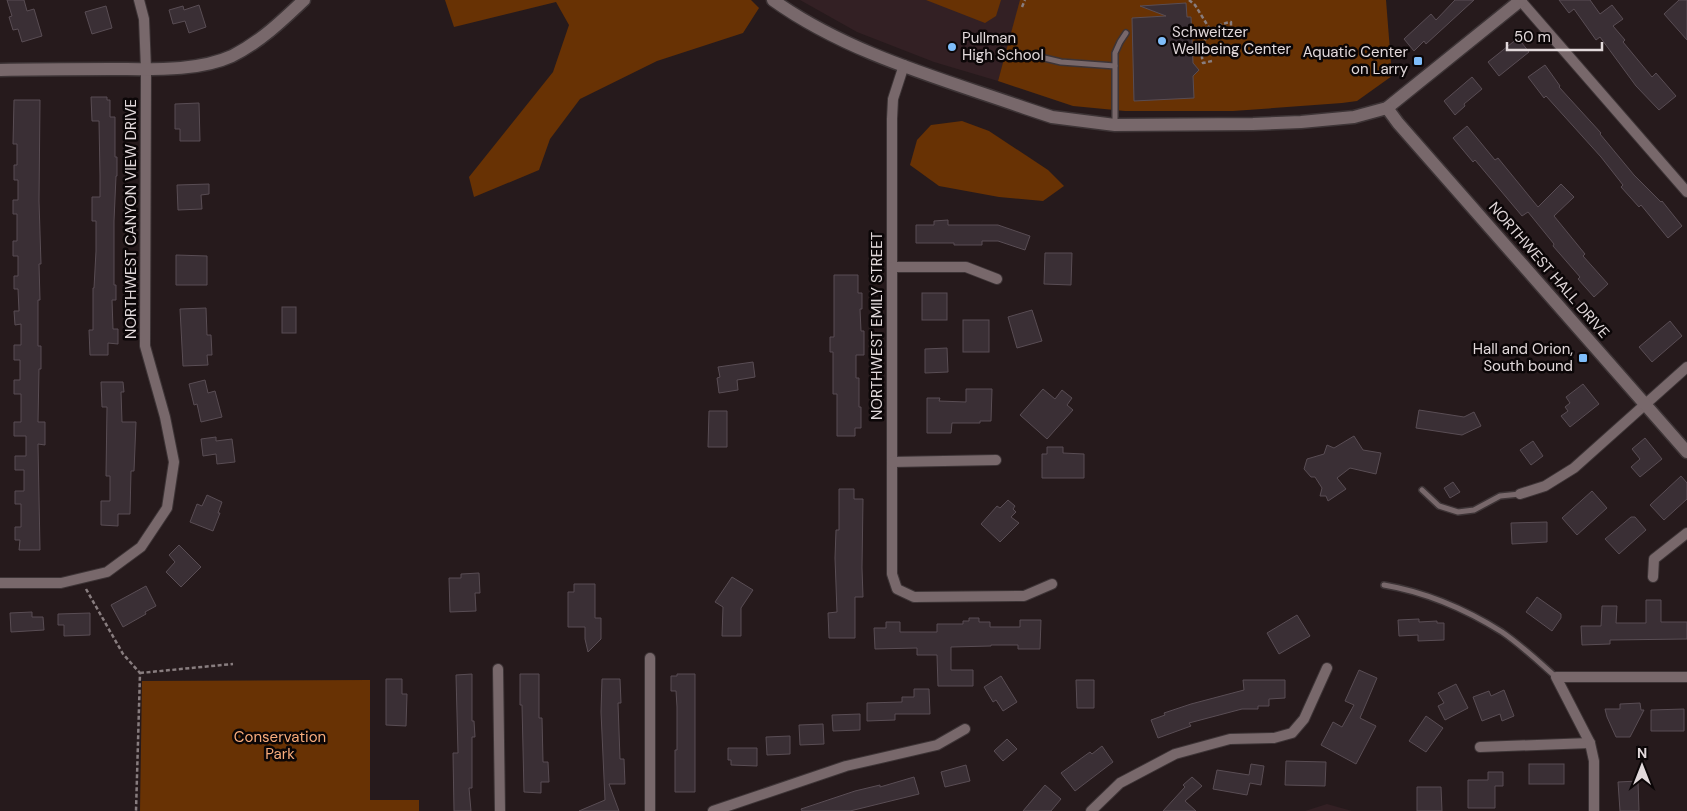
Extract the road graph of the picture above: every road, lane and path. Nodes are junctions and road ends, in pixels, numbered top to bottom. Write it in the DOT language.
graph roads {
  1 [pos="139,0"];
  2 [pos="304,0"];
  3 [pos="773,0"];
  4 [pos="1025,0"];
  5 [pos="1521,0"];
  6 [pos="1191,1"];
  7 [pos="1022,7"];
  8 [pos="1211,31"];
  9 [pos="1126,33"];
  10 [pos="1231,34"];
  11 [pos="1036,56"];
  12 [pos="1212,61"];
  13 [pos="904,65"];
  14 [pos="1115,66"];
  15 [pos="146,69"];
  16 [pos="0,70"];
  17 [pos="1387,108"];
  18 [pos="1115,125"];
  19 [pos="1687,192"];
  20 [pos="892,267"];
  21 [pos="997,278"];
  22 [pos="1687,367"];
  23 [pos="1645,404"];
  24 [pos="1687,452"];
  25 [pos="996,460"];
  26 [pos="892,462"];
  27 [pos="1422,490"];
  28 [pos="1520,494"];
  29 [pos="1687,534"];
  30 [pos="1653,577"];
  31 [pos="81,579"];
  32 [pos="0,584"];
  33 [pos="1052,584"];
  34 [pos="1384,585"];
  35 [pos="650,658"];
  36 [pos="233,664"];
  37 [pos="1327,668"];
  38 [pos="498,669"];
  39 [pos="140,673"];
  40 [pos="1556,677"];
  41 [pos="1687,677"];
  42 [pos="965,729"];
  43 [pos="1590,743"];
  44 [pos="1480,747"];
  45 [pos="136,811"];
  46 [pos="500,811"];
  47 [pos="650,811"];
  48 [pos="713,811"];
  49 [pos="1091,811"];
  50 [pos="1594,811"];
  1 -- 15 [label="street, NORTHWEST CANYON VIEW DRIVE"];
  2 -- 15 [label="street"];
  3 -- 13 [label="street"];
  4 -- 7 [label="path"];
  5 -- 17 [label="street"];
  5 -- 19 [label="street"];
  6 -- 8 [label="path"];
  8 -- 10 [label="path"];
  8 -- 12 [label="path"];
  9 -- 14 [label="lane"];
  11 -- 14 [label="lane"];
  13 -- 18 [label="street"];
  13 -- 20 [label="street, NORTHWEST EMILY STREET"];
  14 -- 18 [label="lane"];
  15 -- 16 [label="street"];
  15 -- 31 [label="street, NORTHWEST CANYON VIEW DRIVE"];
  17 -- 18 [label="street"];
  17 -- 23 [label="street, NORTHWEST HALL DRIVE"];
  20 -- 21 [label="street"];
  20 -- 26 [label="street, NORTHWEST EMILY STREET"];
  22 -- 23 [label="street"];
  23 -- 24 [label="street, NORTHWEST HALL DRIVE"];
  23 -- 28 [label="street"];
  25 -- 26 [label="street"];
  26 -- 33 [label="street, NORTHWEST EMILY STREET"];
  27 -- 28 [label="lane"];
  29 -- 30 [label="street"];
  31 -- 32 [label="street, NORTHWEST CANYON VIEW DRIVE"];
  31 -- 39 [label="path"];
  34 -- 40 [label="lane"];
  35 -- 47 [label="street"];
  36 -- 39 [label="path"];
  37 -- 49 [label="street"];
  38 -- 46 [label="street"];
  39 -- 45 [label="path"];
  40 -- 41 [label="street"];
  40 -- 43 [label="street"];
  42 -- 48 [label="street"];
  43 -- 44 [label="street"];
  43 -- 50 [label="street"];
}
